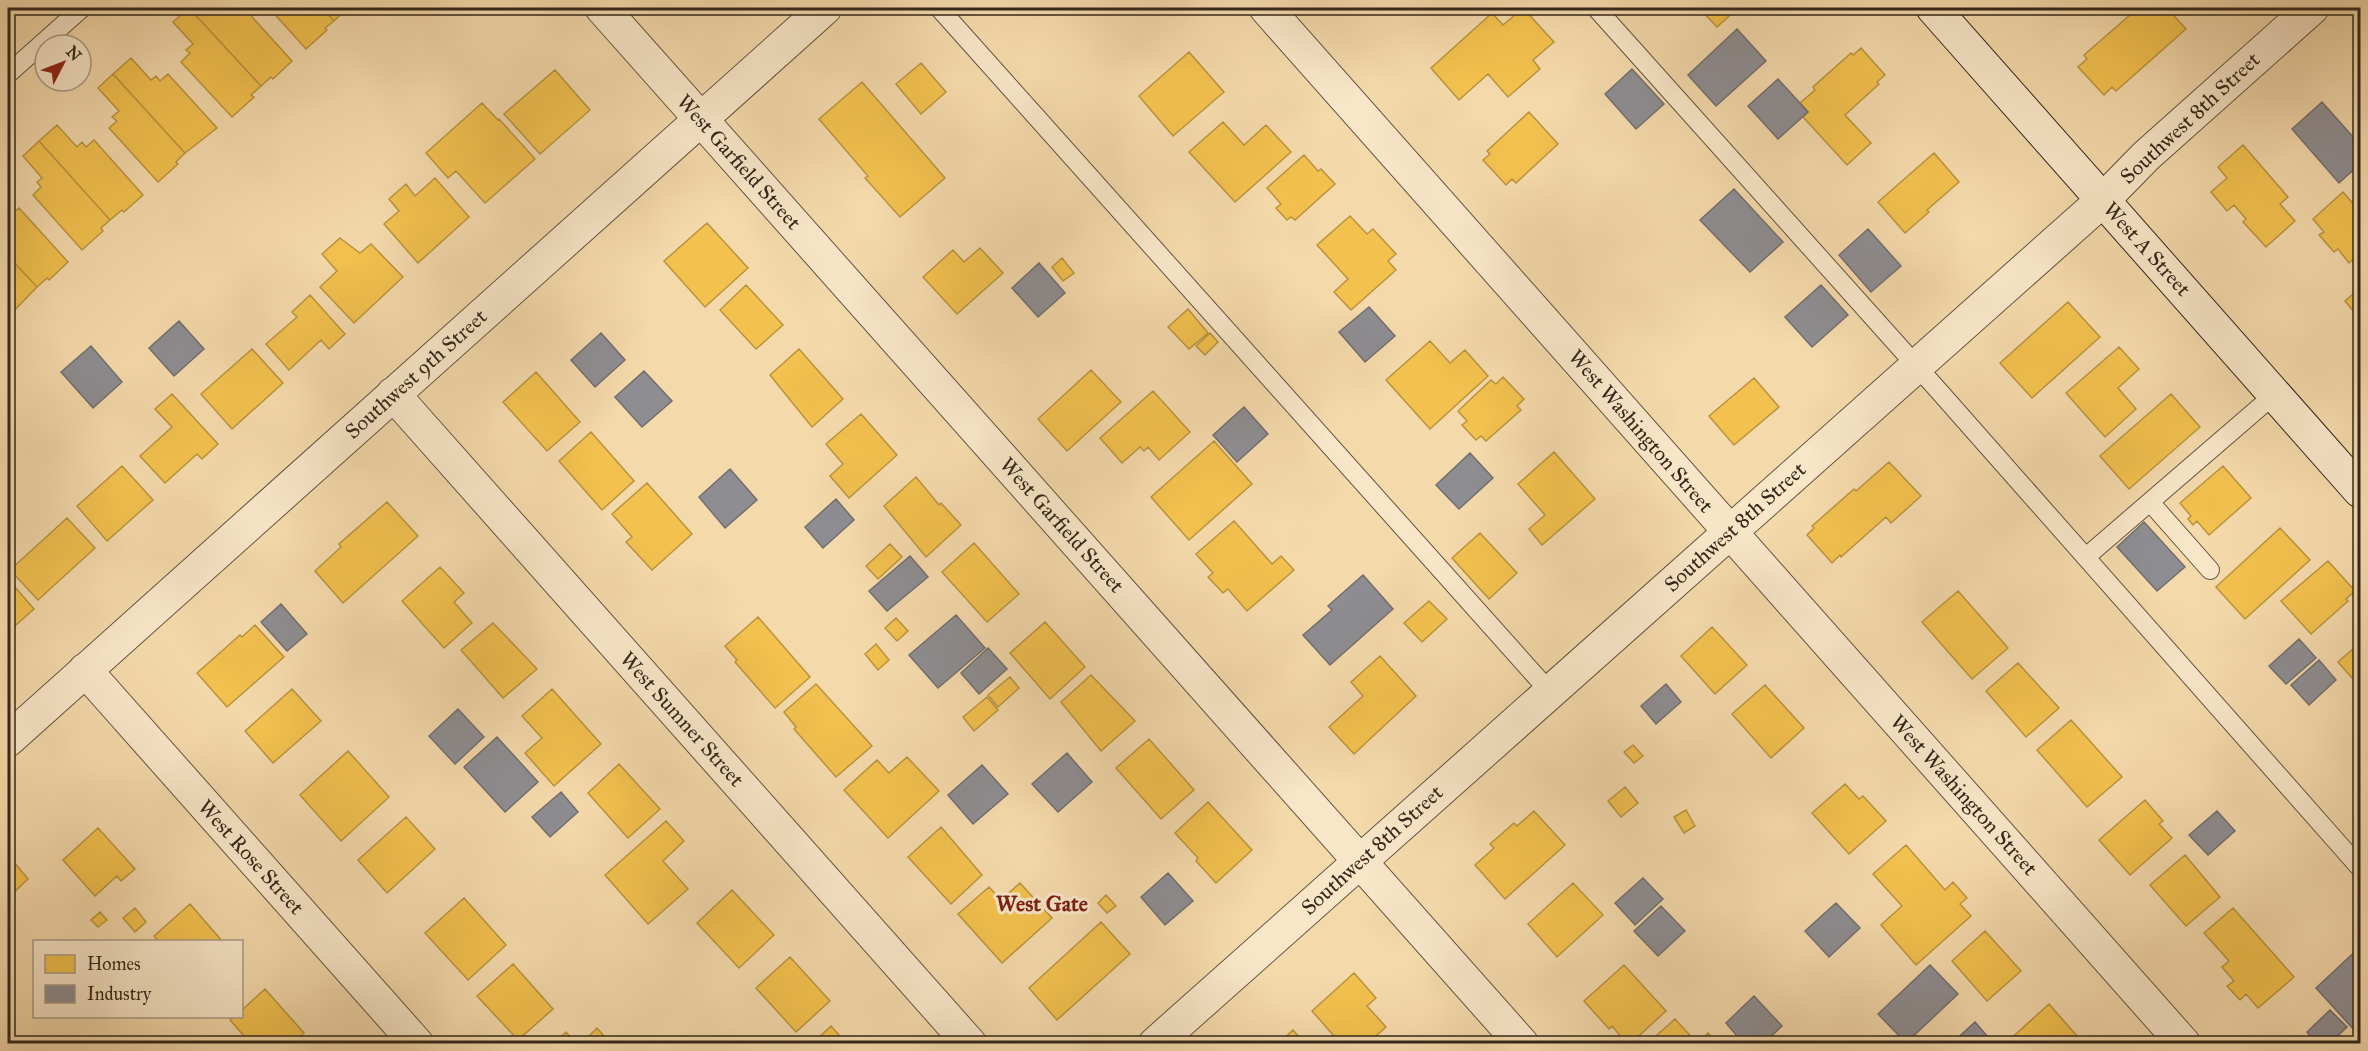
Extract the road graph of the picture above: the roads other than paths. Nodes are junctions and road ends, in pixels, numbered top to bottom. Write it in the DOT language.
graph roads {
  1 [pos="82,8"];
  2 [pos="602,8"];
  3 [pos="825,8"];
  4 [pos="939,8"];
  5 [pos="1266,8"];
  6 [pos="1596,8"];
  7 [pos="1933,8"];
  8 [pos="2312,8"];
  9 [pos="8,74"];
  10 [pos="701,119"];
  11 [pos="2103,200"];
  12 [pos="1916,366"];
  13 [pos="393,394"];
  14 [pos="2274,394"];
  15 [pos="2361,491"];
  16 [pos="2150,502"];
  17 [pos="1730,531"];
  18 [pos="2086,557"];
  19 [pos="2210,570"];
  20 [pos="85,670"];
  21 [pos="1550,692"];
  22 [pos="8,740"];
  23 [pos="1360,861"];
  24 [pos="2361,868"];
  25 [pos="417,1044"];
  26 [pos="970,1044"];
  27 [pos="1155,1044"];
  28 [pos="1522,1044"];
  29 [pos="2184,1044"];
  1 -- 9 [label="lane"];
  2 -- 10 [label="street, West Garfield Street"];
  3 -- 10 [label="street, Southwest 9th Street"];
  4 -- 21 [label="lane"];
  5 -- 17 [label="street, West Washington Street"];
  6 -- 12 [label="lane"];
  7 -- 11 [label="street, West A Street"];
  8 -- 11 [label="street, Southwest 8th Street"];
  10 -- 13 [label="street, Southwest 9th Street"];
  10 -- 23 [label="street, West Garfield Street"];
  11 -- 12 [label="street, Southwest 8th Street"];
  11 -- 14 [label="street, West A Street"];
  12 -- 17 [label="street, Southwest 8th Street"];
  12 -- 18 [label="lane"];
  13 -- 20 [label="street, Southwest 9th Street"];
  13 -- 26 [label="street, West Sumner Street"];
  14 -- 15 [label="street, West A Street"];
  14 -- 16 [label="lane"];
  16 -- 18 [label="lane"];
  16 -- 19 [label="lane"];
  17 -- 21 [label="street, Southwest 8th Street"];
  17 -- 29 [label="street, West Washington Street"];
  18 -- 24 [label="lane"];
  20 -- 22 [label="street, Southwest 9th Street"];
  20 -- 25 [label="street, West Rose Street"];
  21 -- 23 [label="street, Southwest 8th Street"];
  23 -- 27 [label="street, Southwest 8th Street"];
  23 -- 28 [label="street, West Garfield Street"];
}
